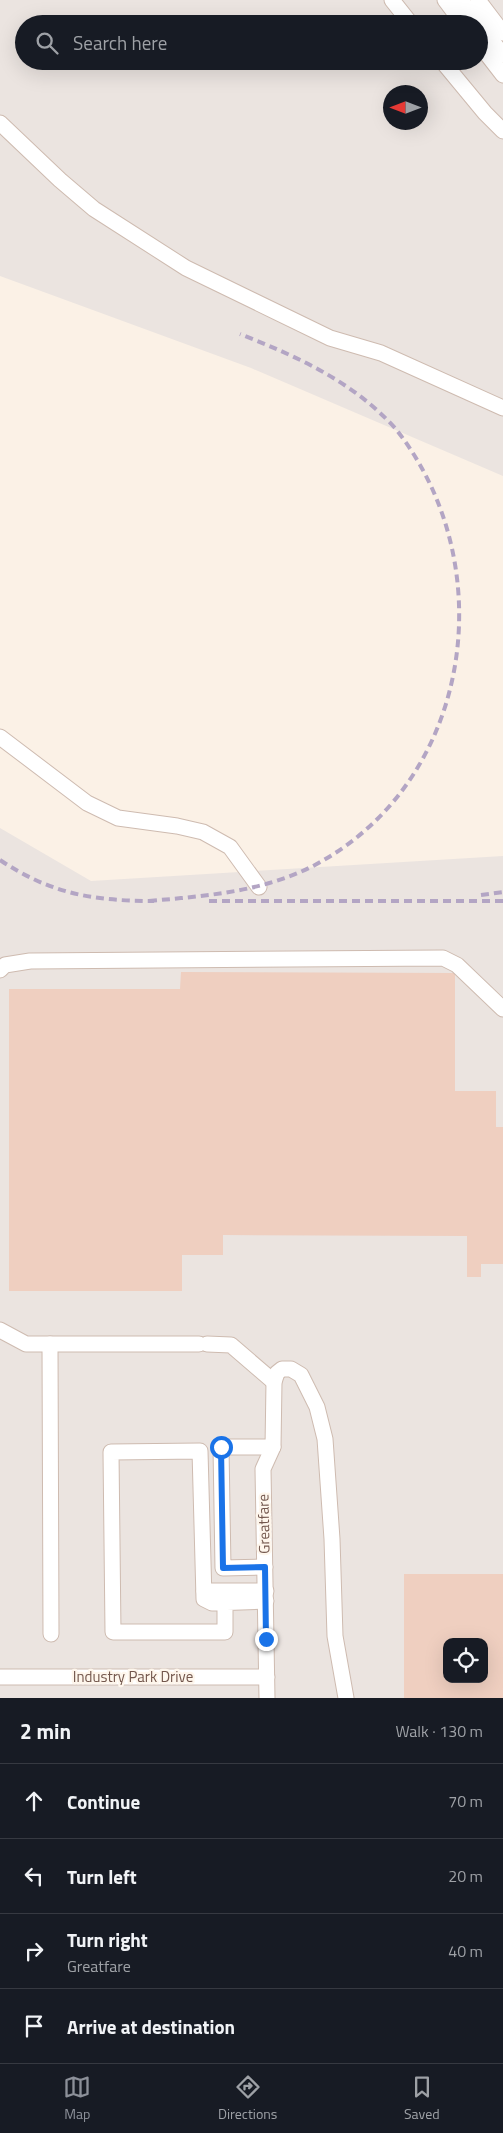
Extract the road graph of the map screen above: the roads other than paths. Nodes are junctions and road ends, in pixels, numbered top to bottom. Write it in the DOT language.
graph roads {
  1 [pos="392,0"];
  2 [pos="445,0"];
  3 [pos="460,0"];
  4 [pos="478,0"];
  5 [pos="404,15"];
  6 [pos="456,15"];
  7 [pos="472,15"];
  8 [pos="503,33"];
  9 [pos="488,36"];
  10 [pos="503,55"];
  11 [pos="488,56"];
  12 [pos="449,70"];
  13 [pos="503,75"];
  14 [pos="0,123"];
  15 [pos="503,131"];
  16 [pos="503,408"];
  17 [pos="0,737"];
  18 [pos="259,887"];
  19 [pos="0,970"];
  20 [pos="503,1009"];
  21 [pos="0,1330"];
  22 [pos="50,1344"];
  23 [pos="274,1382"];
  24 [pos="273,1447"];
  25 [pos="265,1567"];
  26 [pos="204,1591"];
  27 [pos="266,1596"];
  28 [pos="225,1603"];
  29 [pos="51,1634"];
  30 [pos="267,1677"];
  31 [pos="0,1678"];
  32 [pos="267,1698"];
  33 [pos="346,1698"];
  1 -- 5 [label="street"];
  2 -- 6 [label="street"];
  3 -- 7 [label="street"];
  4 -- 8 [label="street"];
  9 -- 10 [label="street"];
  11 -- 13 [label="street"];
  12 -- 15 [label="street"];
  14 -- 16 [label="street"];
  17 -- 18 [label="street"];
  19 -- 20 [label="street"];
  21 -- 22 [label="street"];
  22 -- 23 [label="street"];
  22 -- 29 [label="street"];
  23 -- 24 [label="street, Greatfare"];
  23 -- 33 [label="street"];
  24 -- 25 [label="street, Greatfare"];
  24 -- 25 [label="street"];
  25 -- 27 [label="street, Greatfare"];
  26 -- 27 [label="street"];
  26 -- 28 [label="street"];
  26 -- 28 [label="street"];
  27 -- 28 [label="street"];
  27 -- 30 [label="street, Greatfare"];
  30 -- 31 [label="street, Industry Park Drive"];
  30 -- 32 [label="street, Greatfare"];
}
